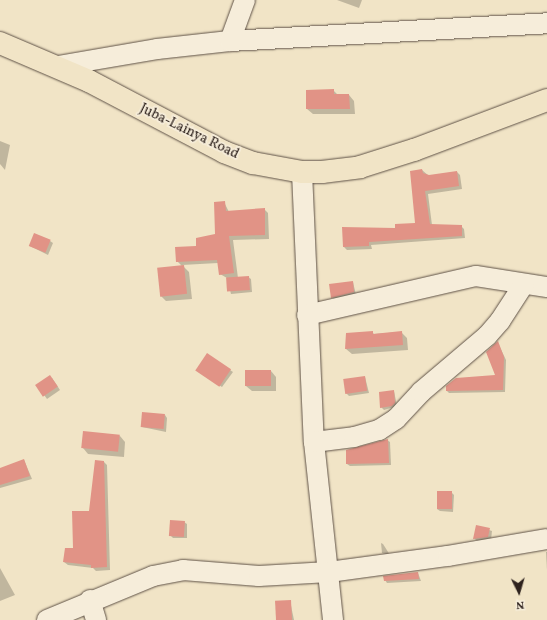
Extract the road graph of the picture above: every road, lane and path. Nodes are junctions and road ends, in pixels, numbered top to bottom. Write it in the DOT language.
graph roads {
  1 [pos="245,0"];
  2 [pos="547,23"];
  3 [pos="230,41"];
  4 [pos="0,43"];
  5 [pos="58,66"];
  6 [pos="547,100"];
  7 [pos="302,172"];
  8 [pos="524,284"];
  9 [pos="547,287"];
  10 [pos="307,315"];
  11 [pos="314,442"];
  12 [pos="547,539"];
  13 [pos="329,572"];
  14 [pos="90,600"];
  15 [pos="47,620"];
  16 [pos="96,620"];
  17 [pos="333,620"];
  1 -- 3 [label="street"];
  2 -- 3 [label="street"];
  3 -- 5 [label="street"];
  4 -- 5 [label="main road, Juba-Lainya Road"];
  5 -- 7 [label="main road, Juba-Lainya Road"];
  6 -- 7 [label="main road, Juba-Lainya Road"];
  7 -- 10 [label="street"];
  8 -- 9 [label="street"];
  8 -- 10 [label="street"];
  8 -- 11 [label="street"];
  10 -- 11 [label="street"];
  11 -- 13 [label="street"];
  12 -- 13 [label="street"];
  13 -- 14 [label="street"];
  13 -- 17 [label="street"];
  14 -- 15 [label="street"];
  14 -- 16 [label="street"];
}
